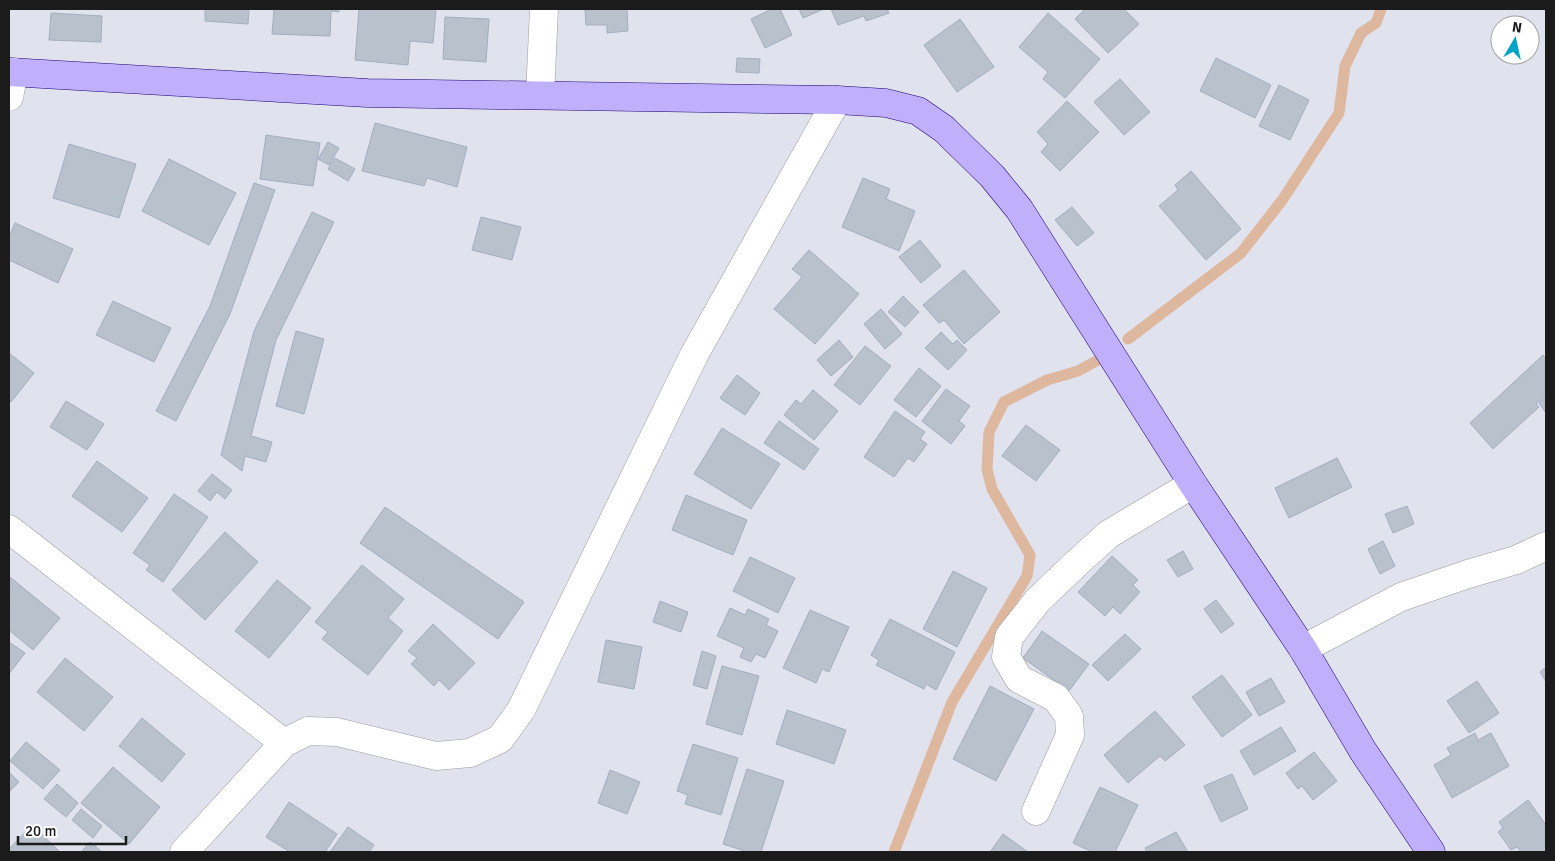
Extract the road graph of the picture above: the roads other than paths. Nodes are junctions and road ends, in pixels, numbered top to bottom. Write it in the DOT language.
graph roads {
  1 [pos="544,9"];
  2 [pos="11,80"];
  3 [pos="540,95"];
  4 [pos="837,100"];
  5 [pos="1193,484"];
  6 [pos="9,529"];
  7 [pos="1546,546"];
  8 [pos="1303,649"];
  9 [pos="284,743"];
  10 [pos="1036,811"];
  11 [pos="184,852"];
  12 [pos="1431,852"];
  1 -- 3 [label="street"];
  2 -- 3 [label="street"];
  3 -- 4 [label="street"];
  4 -- 5 [label="street"];
  4 -- 9 [label="street"];
  5 -- 8 [label="street"];
  5 -- 10 [label="street"];
  6 -- 9 [label="street"];
  7 -- 8 [label="street"];
  8 -- 12 [label="street"];
  9 -- 11 [label="street"];
}
